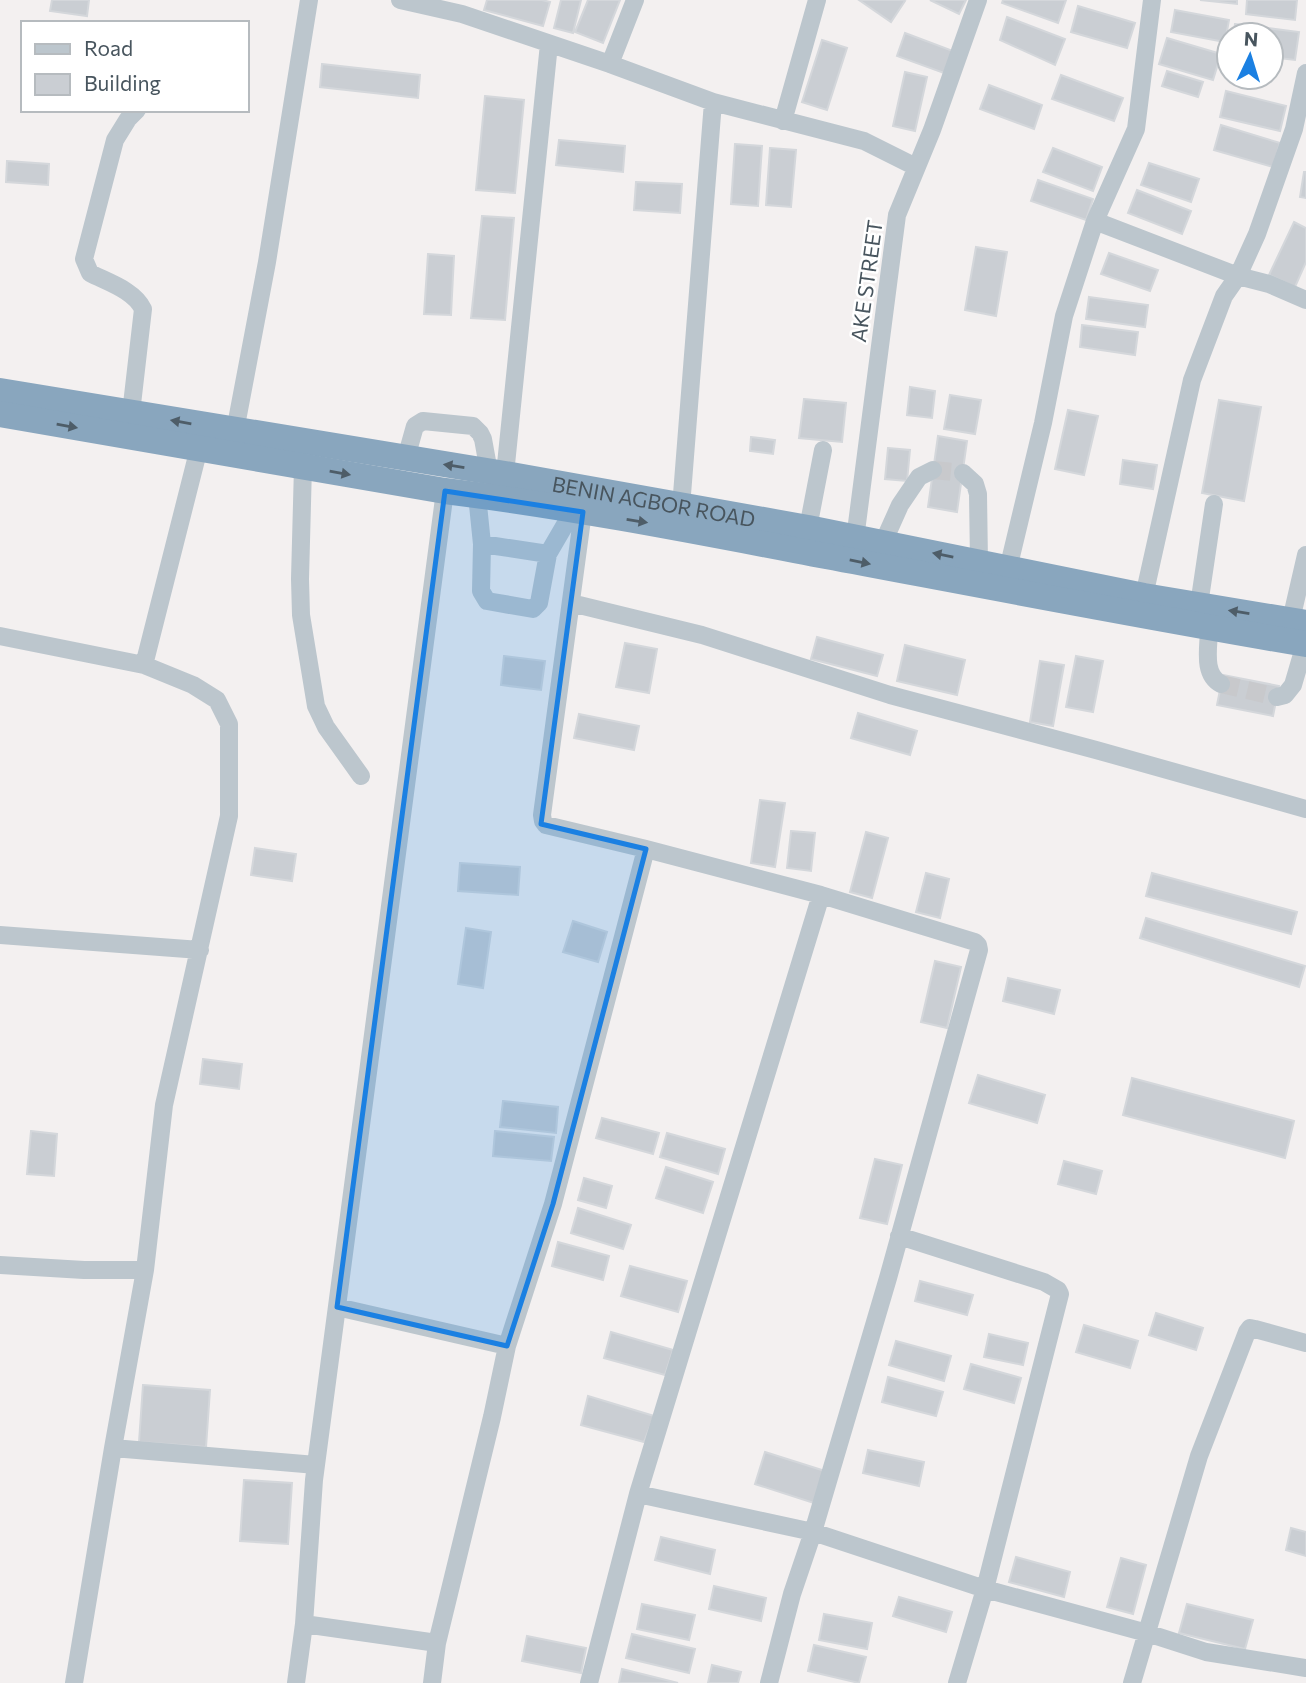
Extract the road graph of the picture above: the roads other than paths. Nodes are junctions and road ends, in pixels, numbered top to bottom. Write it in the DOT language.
graph roads {
  1 [pos="309,0"];
  2 [pos="400,0"];
  3 [pos="635,0"];
  4 [pos="817,0"];
  5 [pos="978,0"];
  6 [pos="1148,1"];
  7 [pos="464,7"];
  8 [pos="548,44"];
  9 [pos="610,64"];
  10 [pos="1306,73"];
  11 [pos="713,102"];
  12 [pos="135,112"];
  13 [pos="783,121"];
  14 [pos="1300,132"];
  15 [pos="916,167"];
  16 [pos="1095,221"];
  17 [pos="1238,276"];
  18 [pos="1306,300"];
  19 [pos="0,391"];
  20 [pos="131,413"];
  21 [pos="0,414"];
  22 [pos="235,431"];
  23 [pos="198,448"];
  24 [pos="823,450"];
  25 [pos="406,458"];
  26 [pos="303,466"];
  27 [pos="933,470"];
  28 [pos="497,473"];
  29 [pos="963,473"];
  30 [pos="445,491"];
  31 [pos="477,495"];
  32 [pos="1214,504"];
  33 [pos="681,507"];
  34 [pos="578,511"];
  35 [pos="808,528"];
  36 [pos="855,538"];
  37 [pos="883,543"];
  38 [pos="482,544"];
  39 [pos="548,554"];
  40 [pos="1306,555"];
  41 [pos="979,562"];
  42 [pos="1008,569"];
  43 [pos="1144,596"];
  44 [pos="571,603"];
  45 [pos="1204,617"];
  46 [pos="1302,633"];
  47 [pos="0,636"];
  48 [pos="144,665"];
  49 [pos="1222,684"];
  50 [pos="1277,697"];
  51 [pos="361,776"];
  52 [pos="1306,809"];
  53 [pos="646,849"];
  54 [pos="821,895"];
  55 [pos="0,935"];
  56 [pos="200,950"];
  57 [pos="899,1236"];
  58 [pos="0,1265"];
  59 [pos="145,1270"];
  60 [pos="337,1307"];
  61 [pos="1306,1343"];
  62 [pos="507,1346"];
  63 [pos="113,1448"];
  64 [pos="316,1465"];
  65 [pos="638,1494"];
  66 [pos="813,1532"];
  67 [pos="985,1589"];
  68 [pos="304,1624"];
  69 [pos="1147,1633"];
  70 [pos="438,1643"];
  71 [pos="1306,1668"];
  72 [pos="74,1683"];
  73 [pos="296,1683"];
  74 [pos="432,1683"];
  75 [pos="589,1683"];
  76 [pos="769,1683"];
  77 [pos="957,1683"];
  78 [pos="1132,1683"];
  1 -- 22 [label="street"];
  2 -- 7 [label="street"];
  3 -- 9 [label="street"];
  4 -- 13 [label="street"];
  5 -- 15 [label="street, AKE STREET"];
  6 -- 16 [label="street"];
  7 -- 8 [label="street"];
  8 -- 9 [label="street"];
  8 -- 28 [label="street"];
  9 -- 11 [label="street"];
  10 -- 14 [label="street"];
  11 -- 13 [label="street"];
  11 -- 33 [label="street"];
  12 -- 20 [label="street"];
  13 -- 15 [label="street"];
  14 -- 17 [label="street"];
  15 -- 36 [label="street, AKE STREET"];
  16 -- 17 [label="street"];
  16 -- 42 [label="street"];
  17 -- 18 [label="street"];
  17 -- 43 [label="street"];
  19 -- 20 [label="highway, BENIN AGBOR ROAD"];
  22 -- 20 [label="highway, BENIN AGBOR ROAD, one-way"];
  21 -- 23 [label="highway, BENIN AGBOR ROAD, one-way"];
  22 -- 25 [label="highway, BENIN AGBOR ROAD"];
  23 -- 26 [label="highway, BENIN AGBOR ROAD"];
  23 -- 48 [label="street"];
  24 -- 35 [label="street"];
  28 -- 25 [label="highway, BENIN AGBOR ROAD, one-way"];
  25 -- 28 [label="street"];
  26 -- 30 [label="highway, BENIN AGBOR ROAD, one-way"];
  26 -- 51 [label="street"];
  27 -- 37 [label="street"];
  28 -- 33 [label="highway, BENIN AGBOR ROAD"];
  29 -- 41 [label="street"];
  30 -- 31 [label="highway, BENIN AGBOR ROAD"];
  30 -- 60 [label="street"];
  31 -- 34 [label="highway, BENIN AGBOR ROAD"];
  31 -- 38 [label="street"];
  32 -- 45 [label="street"];
  33 -- 35 [label="highway, BENIN AGBOR ROAD"];
  34 -- 39 [label="street"];
  34 -- 44 [label="street"];
  34 -- 45 [label="highway, BENIN AGBOR ROAD, one-way"];
  35 -- 36 [label="highway, BENIN AGBOR ROAD"];
  36 -- 37 [label="highway, BENIN AGBOR ROAD"];
  41 -- 37 [label="highway, BENIN AGBOR ROAD, one-way"];
  38 -- 39 [label="street"];
  38 -- 39 [label="street"];
  40 -- 46 [label="street"];
  41 -- 42 [label="highway, BENIN AGBOR ROAD"];
  42 -- 43 [label="highway, BENIN AGBOR ROAD"];
  43 -- 45 [label="highway, BENIN AGBOR ROAD"];
  44 -- 52 [label="street"];
  44 -- 53 [label="street"];
  45 -- 46 [label="highway, BENIN AGBOR ROAD"];
  45 -- 49 [label="street"];
  46 -- 50 [label="street"];
  47 -- 48 [label="street"];
  48 -- 56 [label="street"];
  53 -- 54 [label="street"];
  53 -- 62 [label="street"];
  54 -- 57 [label="street"];
  54 -- 65 [label="street"];
  55 -- 56 [label="street"];
  56 -- 59 [label="street"];
  57 -- 66 [label="street"];
  57 -- 67 [label="street"];
  58 -- 59 [label="street"];
  59 -- 63 [label="street"];
  60 -- 62 [label="street"];
  60 -- 64 [label="street"];
  61 -- 69 [label="street"];
  62 -- 70 [label="street"];
  63 -- 64 [label="street"];
  63 -- 72 [label="street"];
  64 -- 68 [label="street"];
  65 -- 66 [label="street"];
  65 -- 75 [label="street"];
  66 -- 67 [label="street"];
  66 -- 76 [label="street"];
  67 -- 69 [label="street"];
  67 -- 77 [label="street"];
  68 -- 70 [label="street"];
  68 -- 73 [label="street"];
  69 -- 71 [label="street"];
  69 -- 78 [label="street"];
  70 -- 74 [label="street"];
}
